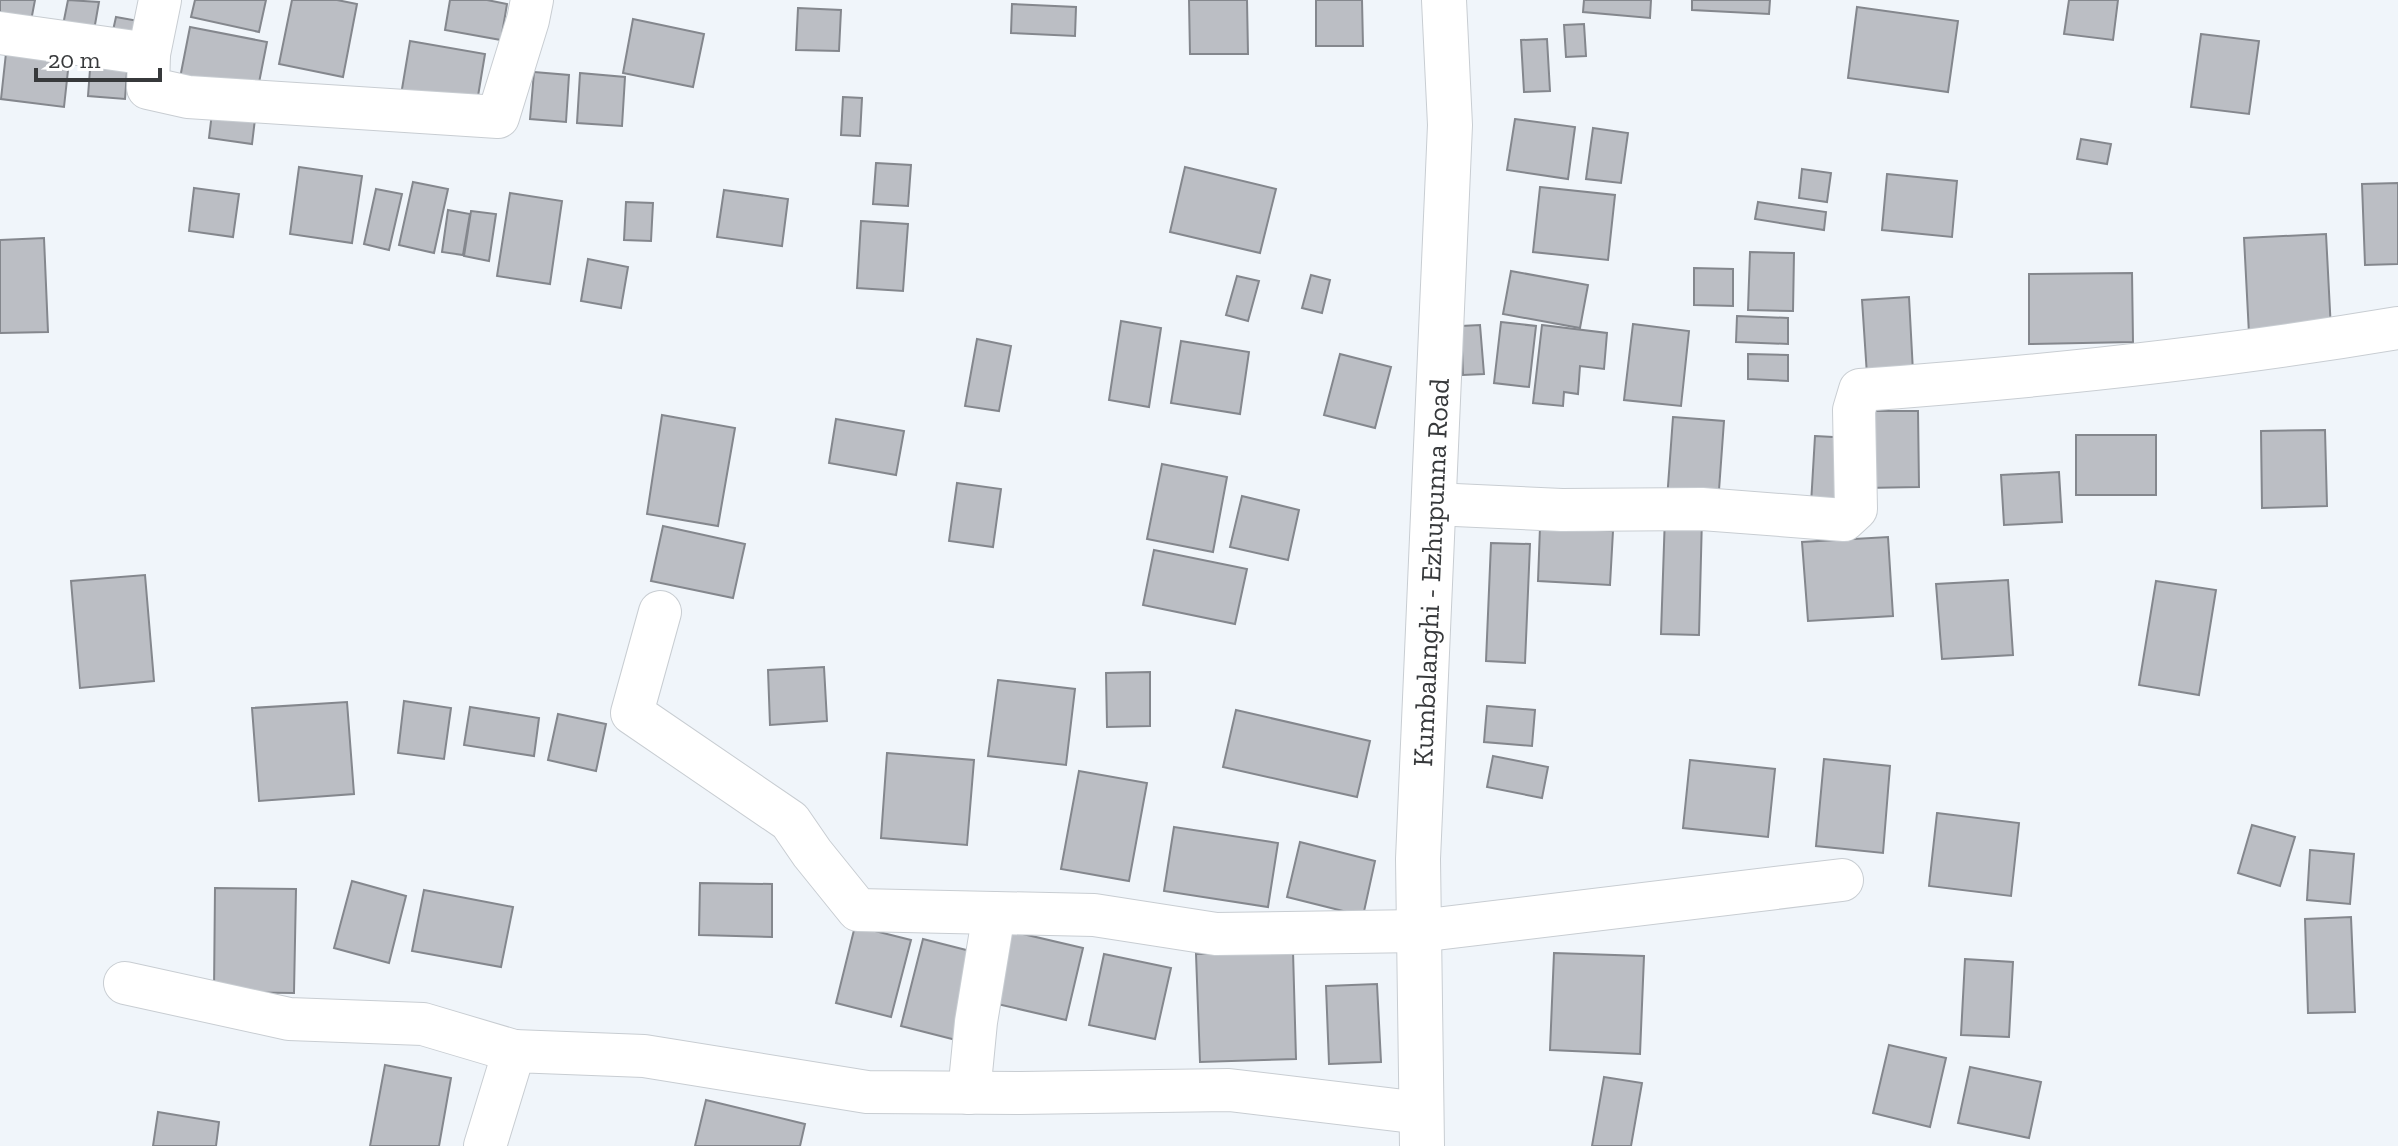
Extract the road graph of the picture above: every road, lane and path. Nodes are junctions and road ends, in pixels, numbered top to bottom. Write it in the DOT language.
graph roads {
  1 [pos="160,0"];
  2 [pos="532,0"];
  3 [pos="1444,0"];
  4 [pos="0,33"];
  5 [pos="149,54"];
  6 [pos="2398,328"];
  7 [pos="1433,504"];
  8 [pos="660,612"];
  9 [pos="1842,880"];
  10 [pos="994,913"];
  11 [pos="1419,931"];
  12 [pos="125,983"];
  13 [pos="514,1051"];
  14 [pos="969,1093"];
  15 [pos="1422,1129"];
  16 [pos="485,1146"];
  1 -- 5 [label="street"];
  2 -- 5 [label="street"];
  3 -- 7 [label="main road, Kumbalanghi - Ezhupunna Road"];
  4 -- 5 [label="street"];
  6 -- 7 [label="street"];
  7 -- 11 [label="main road, Kumbalanghi - Ezhupunna Road"];
  8 -- 10 [label="street"];
  9 -- 11 [label="street"];
  10 -- 11 [label="street"];
  10 -- 14 [label="street"];
  11 -- 15 [label="main road, Kumbalanghi - Ezhupunna Road"];
  12 -- 13 [label="street"];
  13 -- 14 [label="street"];
  13 -- 16 [label="street"];
  14 -- 15 [label="street"];
}
